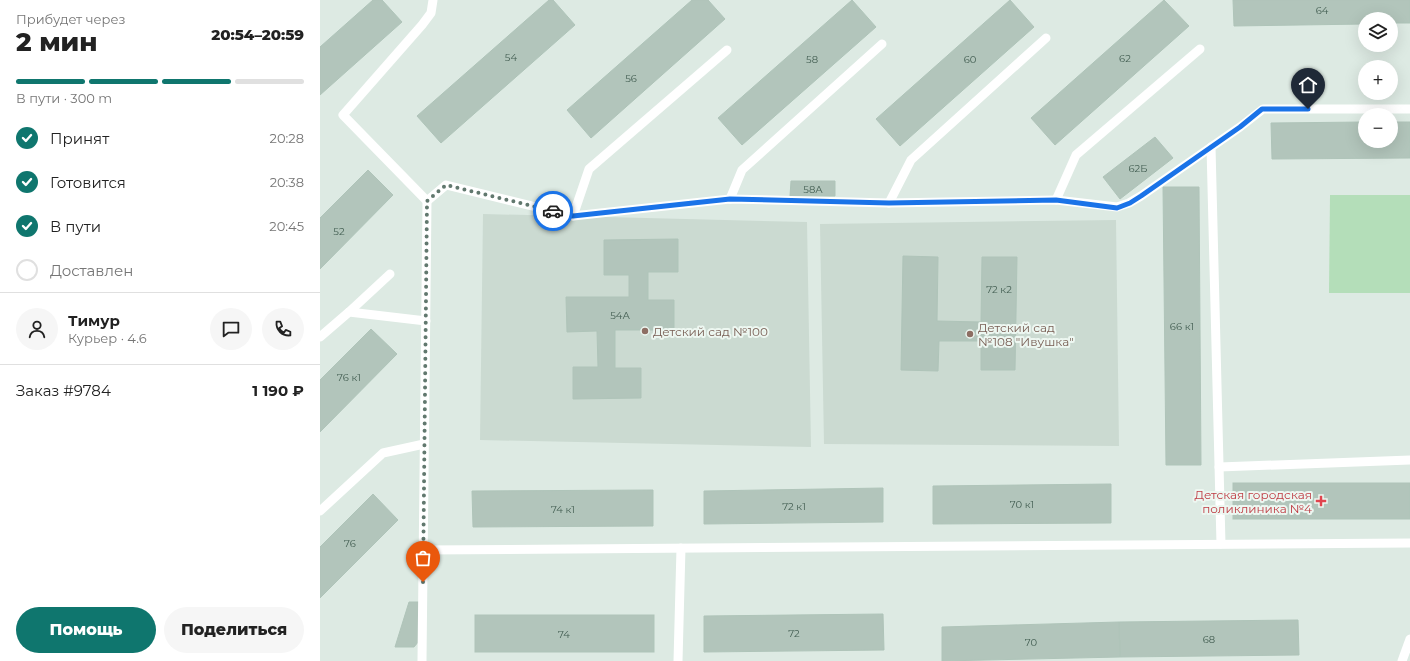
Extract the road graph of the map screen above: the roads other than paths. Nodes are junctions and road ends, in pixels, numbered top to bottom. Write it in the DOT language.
graph roads {
  1 [pos="433,0"];
  2 [pos="1046,38"];
  3 [pos="882,44"];
  4 [pos="1200,49"];
  5 [pos="728,50"];
  6 [pos="1410,109"];
  7 [pos="1211,147"];
  8 [pos="730,199"];
  9 [pos="1056,200"];
  10 [pos="427,201"];
  11 [pos="889,203"];
  12 [pos="573,216"];
  13 [pos="390,274"];
  14 [pos="349,312"];
  15 [pos="426,321"];
  16 [pos="320,337"];
  17 [pos="424,444"];
  18 [pos="1410,460"];
  19 [pos="1219,467"];
  20 [pos="320,511"];
  21 [pos="1410,543"];
  22 [pos="1221,544"];
  23 [pos="681,548"];
  24 [pos="424,550"];
  25 [pos="1410,639"];
  26 [pos="422,661"];
  27 [pos="678,661"];
  28 [pos="1402,661"];
  1 -- 10 [label="lane"];
  2 -- 11 [label="lane"];
  3 -- 8 [label="lane"];
  4 -- 9 [label="lane"];
  5 -- 12 [label="lane"];
  6 -- 7 [label="lane"];
  7 -- 9 [label="lane"];
  7 -- 19 [label="lane"];
  8 -- 11 [label="lane"];
  8 -- 12 [label="lane"];
  9 -- 11 [label="lane"];
  10 -- 12 [label="lane"];
  10 -- 15 [label="lane"];
  13 -- 14 [label="lane"];
  14 -- 15 [label="lane"];
  14 -- 16 [label="lane"];
  15 -- 17 [label="lane"];
  17 -- 20 [label="lane"];
  17 -- 24 [label="lane"];
  18 -- 19 [label="lane"];
  19 -- 22 [label="lane"];
  21 -- 22 [label="lane"];
  22 -- 23 [label="lane"];
  23 -- 24 [label="lane"];
  23 -- 27 [label="lane"];
  24 -- 26 [label="lane"];
  25 -- 28 [label="lane"];
}
